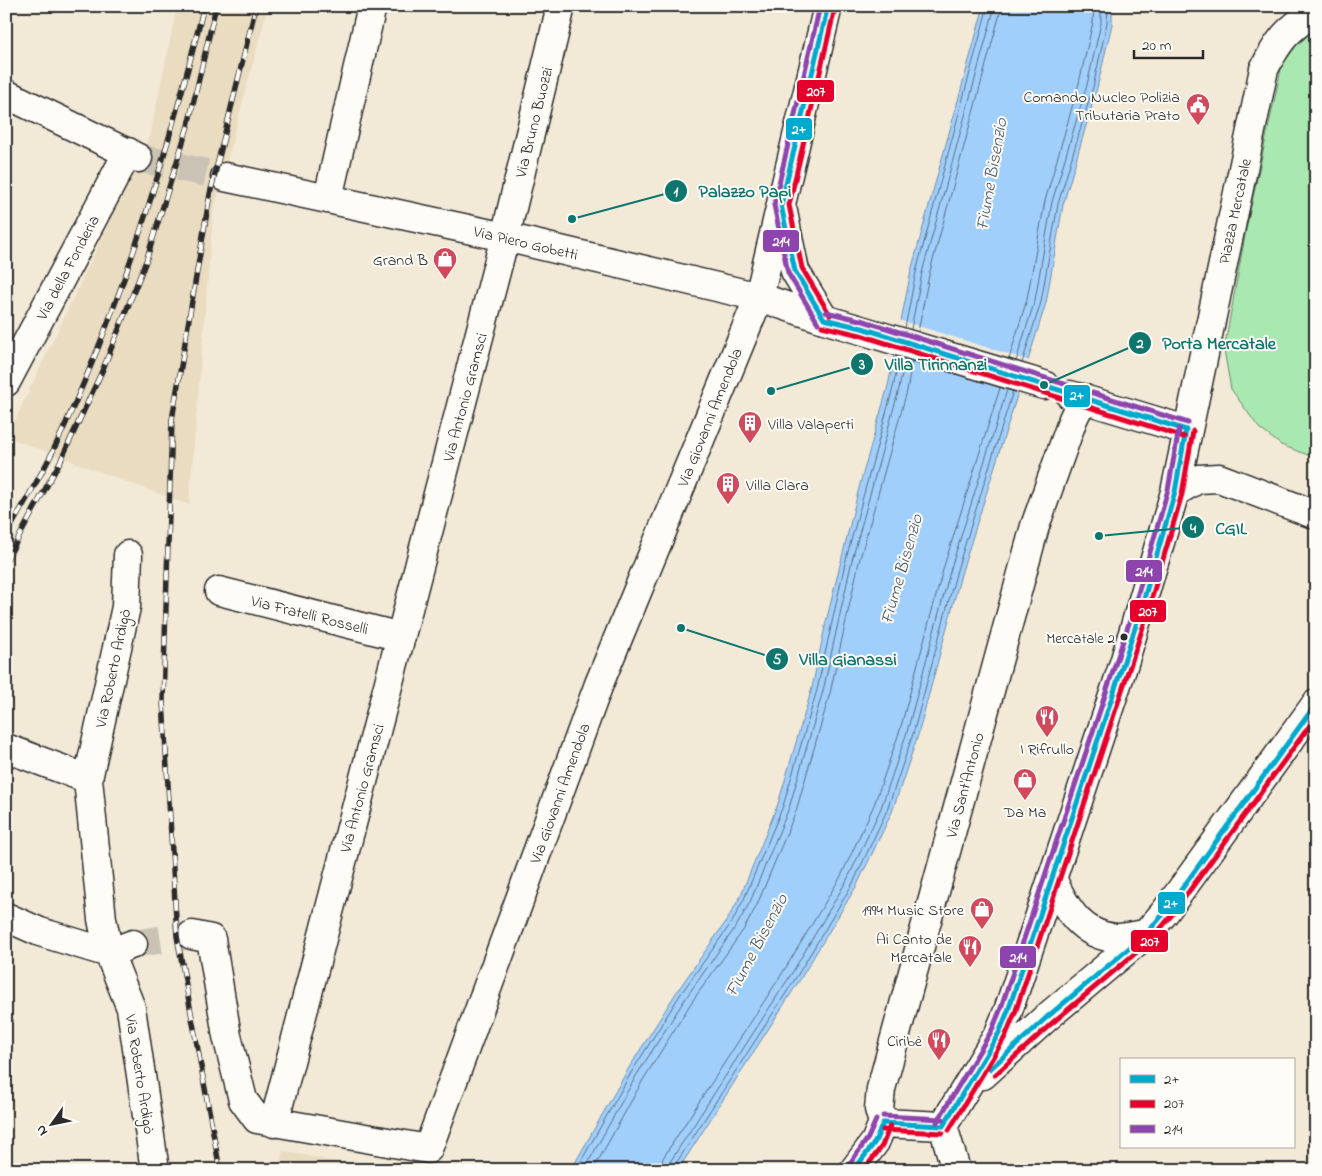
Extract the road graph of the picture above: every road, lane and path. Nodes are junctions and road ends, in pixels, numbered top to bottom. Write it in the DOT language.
graph roads {
  1 [pos="372,6"];
  2 [pos="561,6"];
  3 [pos="828,6"];
  4 [pos="1304,14"];
  5 [pos="6,94"];
  6 [pos="225,177"];
  7 [pos="328,198"];
  8 [pos="781,205"];
  9 [pos="505,237"];
  10 [pos="759,297"];
  11 [pos="824,319"];
  12 [pos="12,370"];
  13 [pos="1044,385"];
  14 [pos="1186,430"];
  15 [pos="1175,492"];
  16 [pos="1316,515"];
  17 [pos="128,555"];
  18 [pos="219,591"];
  19 [pos="401,636"];
  20 [pos="1316,704"];
  21 [pos="6,748"];
  22 [pos="88,779"];
  23 [pos="1052,878"];
  24 [pos="6,917"];
  25 [pos="1146,934"];
  26 [pos="192,935"];
  27 [pos="121,948"];
  28 [pos="966,1091"];
  29 [pos="274,1123"];
  30 [pos="884,1123"];
  31 [pos="943,1126"];
  32 [pos="155,1170"];
  33 [pos="854,1170"];
  34 [pos="956,1170"];
  1 -- 7 [label="street"];
  2 -- 9 [label="street, Via Bruno Buozzi"];
  3 -- 8 [label="street"];
  4 -- 14 [label="street, Piazza Mercatale"];
  5 -- 12 [label="street, Via della Fonderia"];
  6 -- 7 [label="street, Via Piero Gobetti"];
  7 -- 9 [label="street, Via Piero Gobetti"];
  8 -- 10 [label="street"];
  8 -- 11 [label="street"];
  9 -- 10 [label="street, Via Piero Gobetti"];
  9 -- 19 [label="street, Via Antonio Gramsci"];
  10 -- 11 [label="street, Via Piero Gobetti"];
  10 -- 29 [label="street, Via Giovanni Amendola"];
  11 -- 13 [label="street, Via Piero Gobetti"];
  14 -- 15 [label="street, Piazza Mercatale"];
  14 -- 30 [label="street, Via Sant'Antonio"];
  15 -- 16 [label="street"];
  15 -- 23 [label="street, Piazza Mercatale"];
  17 -- 22 [label="street, Via Roberto Ardigò"];
  18 -- 19 [label="street, Via Fratelli Rosselli"];
  19 -- 29 [label="street, Via Antonio Gramsci"];
  20 -- 25 [label="street, Piazza Mercatale"];
  21 -- 22 [label="street"];
  22 -- 27 [label="street, Via Roberto Ardigò"];
  23 -- 25 [label="street"];
  23 -- 28 [label="street, Piazza Mercatale"];
  24 -- 27 [label="street"];
  25 -- 28 [label="street, Piazza Mercatale"];
  26 -- 29 [label="street"];
  27 -- 32 [label="street, Via Roberto Ardigò"];
  28 -- 31 [label="street, Piazza Mercatale"];
  30 -- 31 [label="street"];
  30 -- 33 [label="street"];
  31 -- 34 [label="street"];
}
